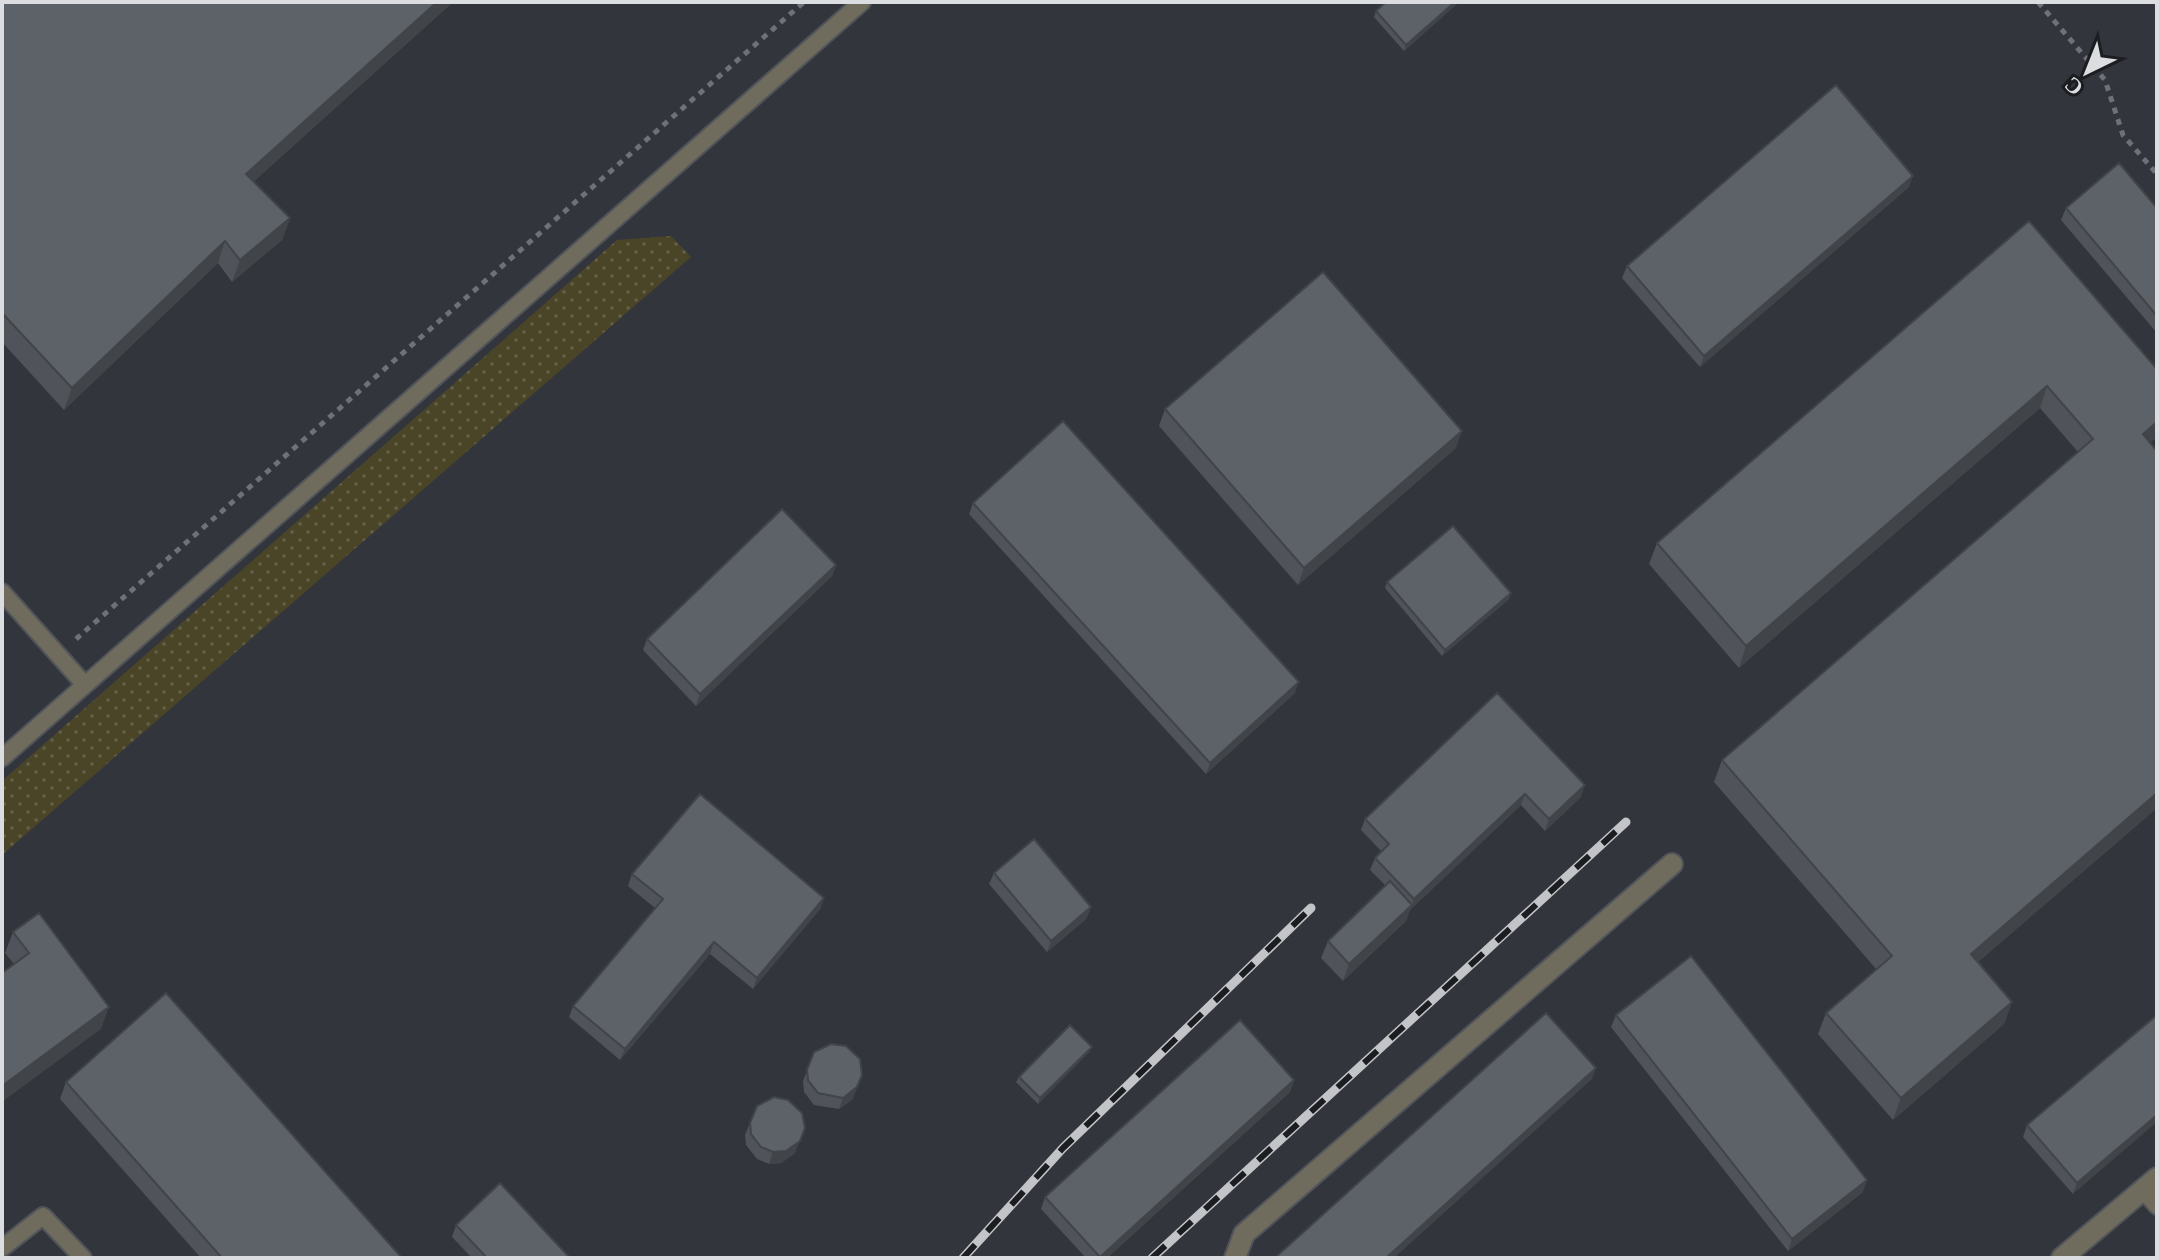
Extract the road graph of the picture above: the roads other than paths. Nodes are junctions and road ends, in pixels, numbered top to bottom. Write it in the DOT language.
graph roads {
  1 [pos="862,2"];
  2 [pos="2,592"];
  3 [pos="85,685"];
  4 [pos="2,758"];
  5 [pos="1672,864"];
  6 [pos="2150,1184"];
  7 [pos="2157,1206"];
  8 [pos="2,1248"];
  9 [pos="83,1258"];
  10 [pos="1235,1258"];
  11 [pos="2062,1258"];
  1 -- 3 [label="lane"];
  2 -- 3 [label="lane"];
  3 -- 4 [label="lane"];
  5 -- 10 [label="street"];
  6 -- 7 [label="lane"];
  6 -- 11 [label="street"];
  8 -- 9 [label="lane"];
}
